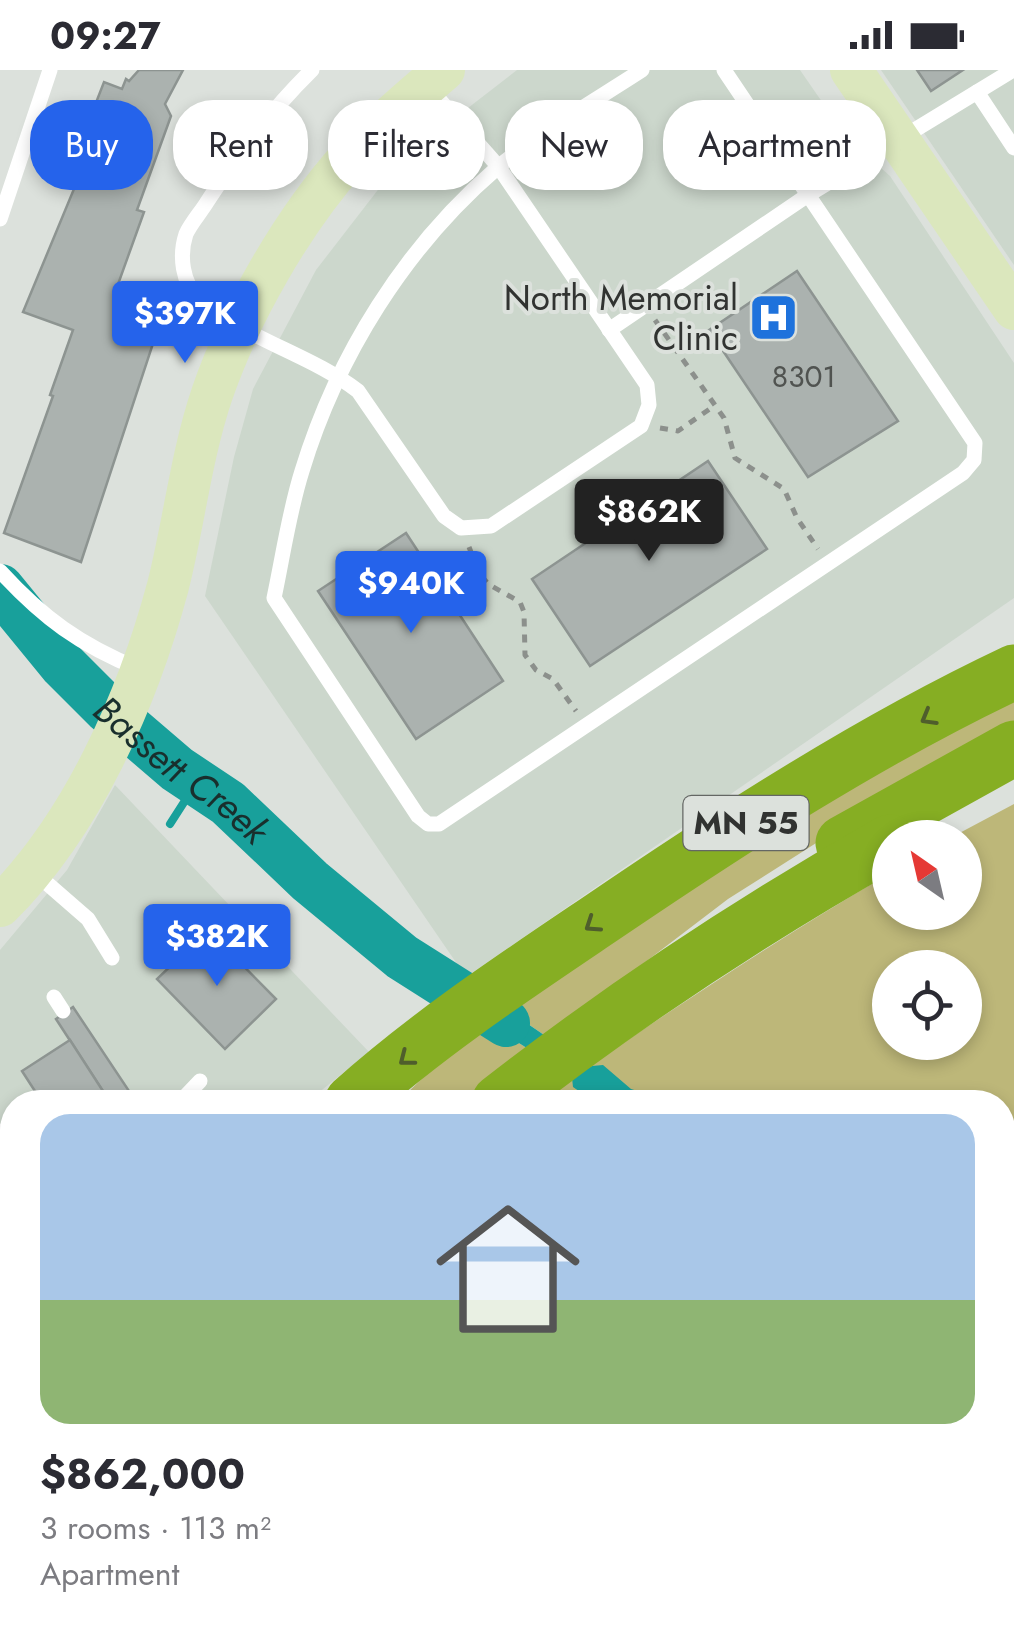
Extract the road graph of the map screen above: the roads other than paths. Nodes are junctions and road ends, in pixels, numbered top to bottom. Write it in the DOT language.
graph roads {
  1 [pos="50,70"];
  2 [pos="312,70"];
  3 [pos="642,70"];
  4 [pos="724,70"];
  5 [pos="852,70"];
  6 [pos="1013,70"];
  7 [pos="440,75"];
  8 [pos="977,92"];
  9 [pos="900,140"];
  10 [pos="1014,148"];
  11 [pos="498,166"];
  12 [pos="808,195"];
  13 [pos="0,219"];
  14 [pos="1014,309"];
  15 [pos="242,326"];
  16 [pos="609,330"];
  17 [pos="339,376"];
  18 [pos="0,571"];
  19 [pos="142,672"];
  20 [pos="1003,674"];
  21 [pos="1014,748"];
  22 [pos="1014,773"];
  23 [pos="930,820"];
  24 [pos="872,852"];
  25 [pos="31,869"];
  26 [pos="0,906"];
  27 [pos="112,958"];
  28 [pos="656,988"];
  29 [pos="200,1081"];
  30 [pos="191,1090"];
  31 [pos="367,1090"];
  32 [pos="515,1090"];
  1 -- 13 [label="lane"];
  2 -- 15 [label="lane"];
  3 -- 11 [label="lane"];
  4 -- 12 [label="lane"];
  5 -- 9 [label="street"];
  6 -- 8 [label="lane"];
  7 -- 11 [label="lane"];
  7 -- 15 [label="street"];
  8 -- 9 [label="lane"];
  8 -- 10 [label="lane"];
  9 -- 12 [label="lane"];
  9 -- 14 [label="street"];
  11 -- 16 [label="lane"];
  11 -- 17 [label="lane"];
  12 -- 16 [label="lane"];
  12 -- 17 [label="lane"];
  15 -- 17 [label="lane"];
  15 -- 19 [label="street"];
  16 -- 17 [label="lane"];
  18 -- 19 [label="lane"];
  19 -- 25 [label="street"];
  20 -- 31 [label="highway, MN 55, one-way"];
  21 -- 28 [label="highway"];
  22 -- 23 [label="highway"];
  24 -- 28 [label="highway, MN 55"];
  25 -- 26 [label="street"];
  25 -- 27 [label="lane"];
  28 -- 32 [label="highway, MN 55"];
  29 -- 30 [label="lane"];
}
